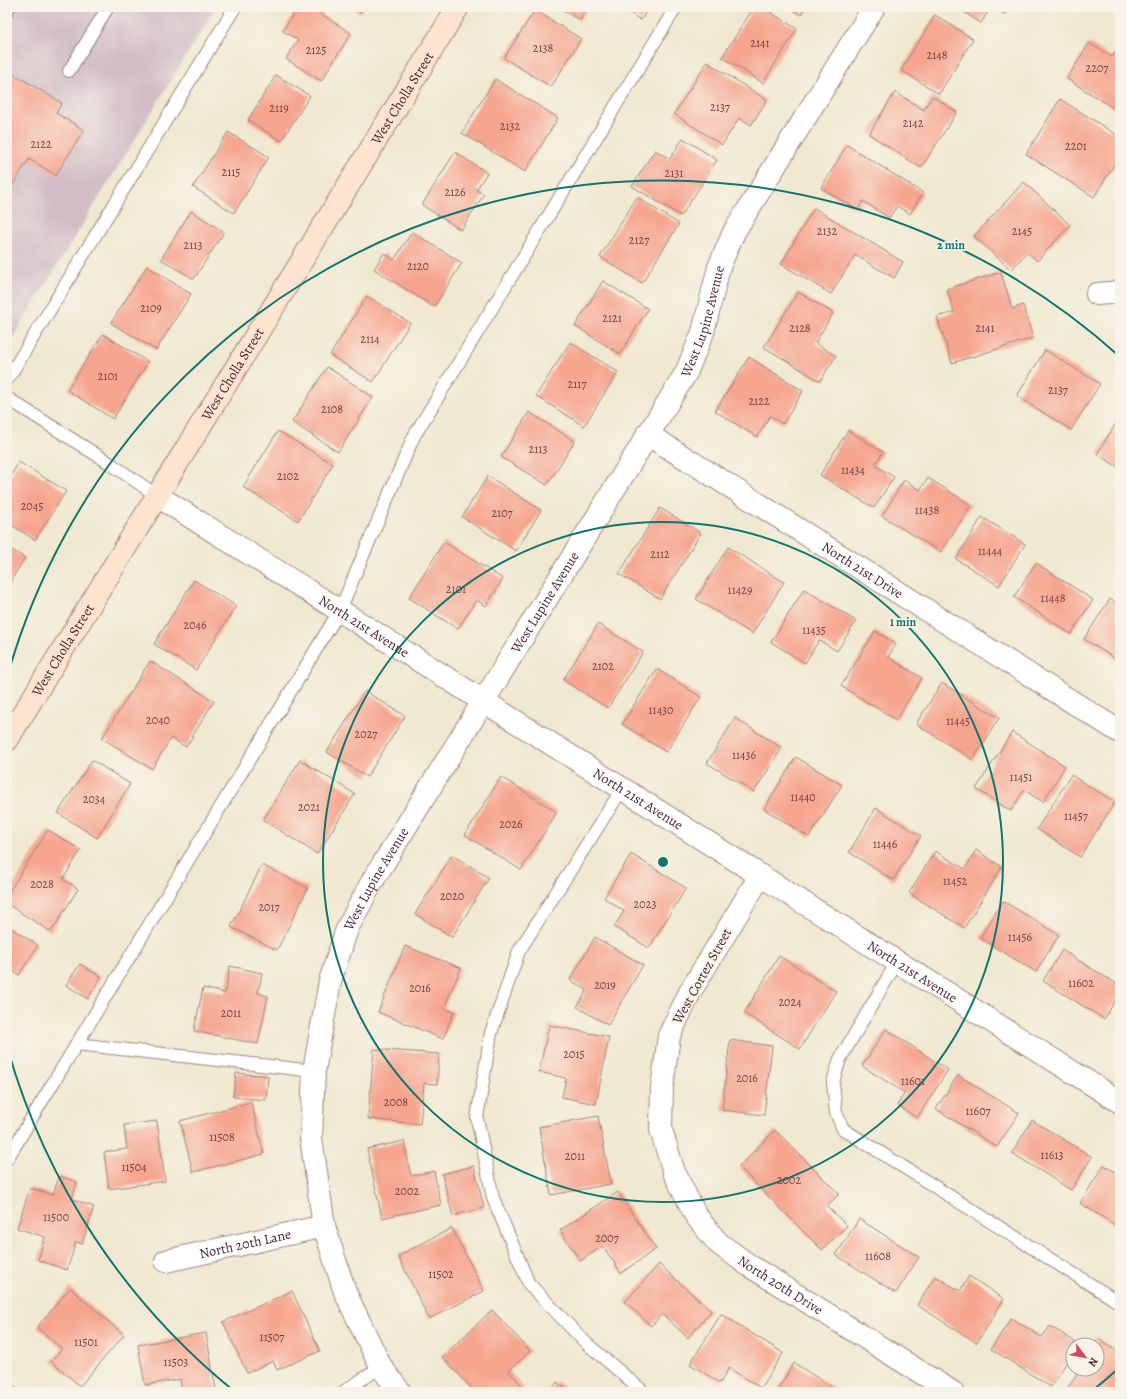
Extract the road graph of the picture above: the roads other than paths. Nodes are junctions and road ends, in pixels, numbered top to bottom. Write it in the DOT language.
graph roads {
  1 [pos="108,7"];
  2 [pos="235,7"];
  3 [pos="458,7"];
  4 [pos="676,7"];
  5 [pos="874,7"];
  6 [pos="69,71"];
  7 [pos="1120,292"];
  8 [pos="1097,294"];
  9 [pos="7,380"];
  10 [pos="7,398"];
  11 [pos="647,434"];
  12 [pos="156,496"];
  13 [pos="340,610"];
  14 [pos="484,701"];
  15 [pos="1120,732"];
  16 [pos="7,740"];
  17 [pos="622,789"];
  18 [pos="760,876"];
  19 [pos="897,962"];
  20 [pos="76,1044"];
  21 [pos="314,1071"];
  22 [pos="1120,1102"];
  23 [pos="661,1130"];
  24 [pos="7,1159"];
  25 [pos="324,1226"];
  26 [pos="166,1261"];
  27 [pos="1120,1303"];
  28 [pos="381,1367"];
  29 [pos="7,1390"];
  30 [pos="11,1392"];
  31 [pos="343,1392"];
  32 [pos="400,1392"];
  33 [pos="644,1392"];
  34 [pos="952,1392"];
  1 -- 6 [label="lane"];
  2 -- 9 [label="lane"];
  3 -- 12 [label="street, West Cholla Street"];
  4 -- 13 [label="lane"];
  5 -- 11 [label="street, West Lupine Avenue"];
  7 -- 8 [label="street"];
  10 -- 12 [label="lane"];
  11 -- 14 [label="street, West Lupine Avenue"];
  11 -- 15 [label="street, North 21st Drive"];
  12 -- 13 [label="street, North 21st Avenue"];
  12 -- 16 [label="street, West Cholla Street"];
  13 -- 14 [label="street, North 21st Avenue"];
  13 -- 20 [label="lane"];
  14 -- 17 [label="street, North 21st Avenue"];
  14 -- 21 [label="street, West Lupine Avenue"];
  17 -- 18 [label="street, North 21st Avenue"];
  17 -- 33 [label="lane"];
  18 -- 19 [label="street, North 21st Avenue"];
  18 -- 23 [label="street, West Cortez Street"];
  19 -- 22 [label="street, North 21st Avenue"];
  19 -- 27 [label="lane"];
  20 -- 21 [label="lane"];
  20 -- 24 [label="lane"];
  21 -- 25 [label="street, West Lupine Avenue"];
  23 -- 34 [label="street, North 20th Drive"];
  25 -- 26 [label="street, North 20th Lane"];
  25 -- 28 [label="street, West Lupine Avenue"];
  28 -- 31 [label="lane"];
  28 -- 32 [label="street, West Lupine Avenue"];
  29 -- 30 [label="lane"];
}
